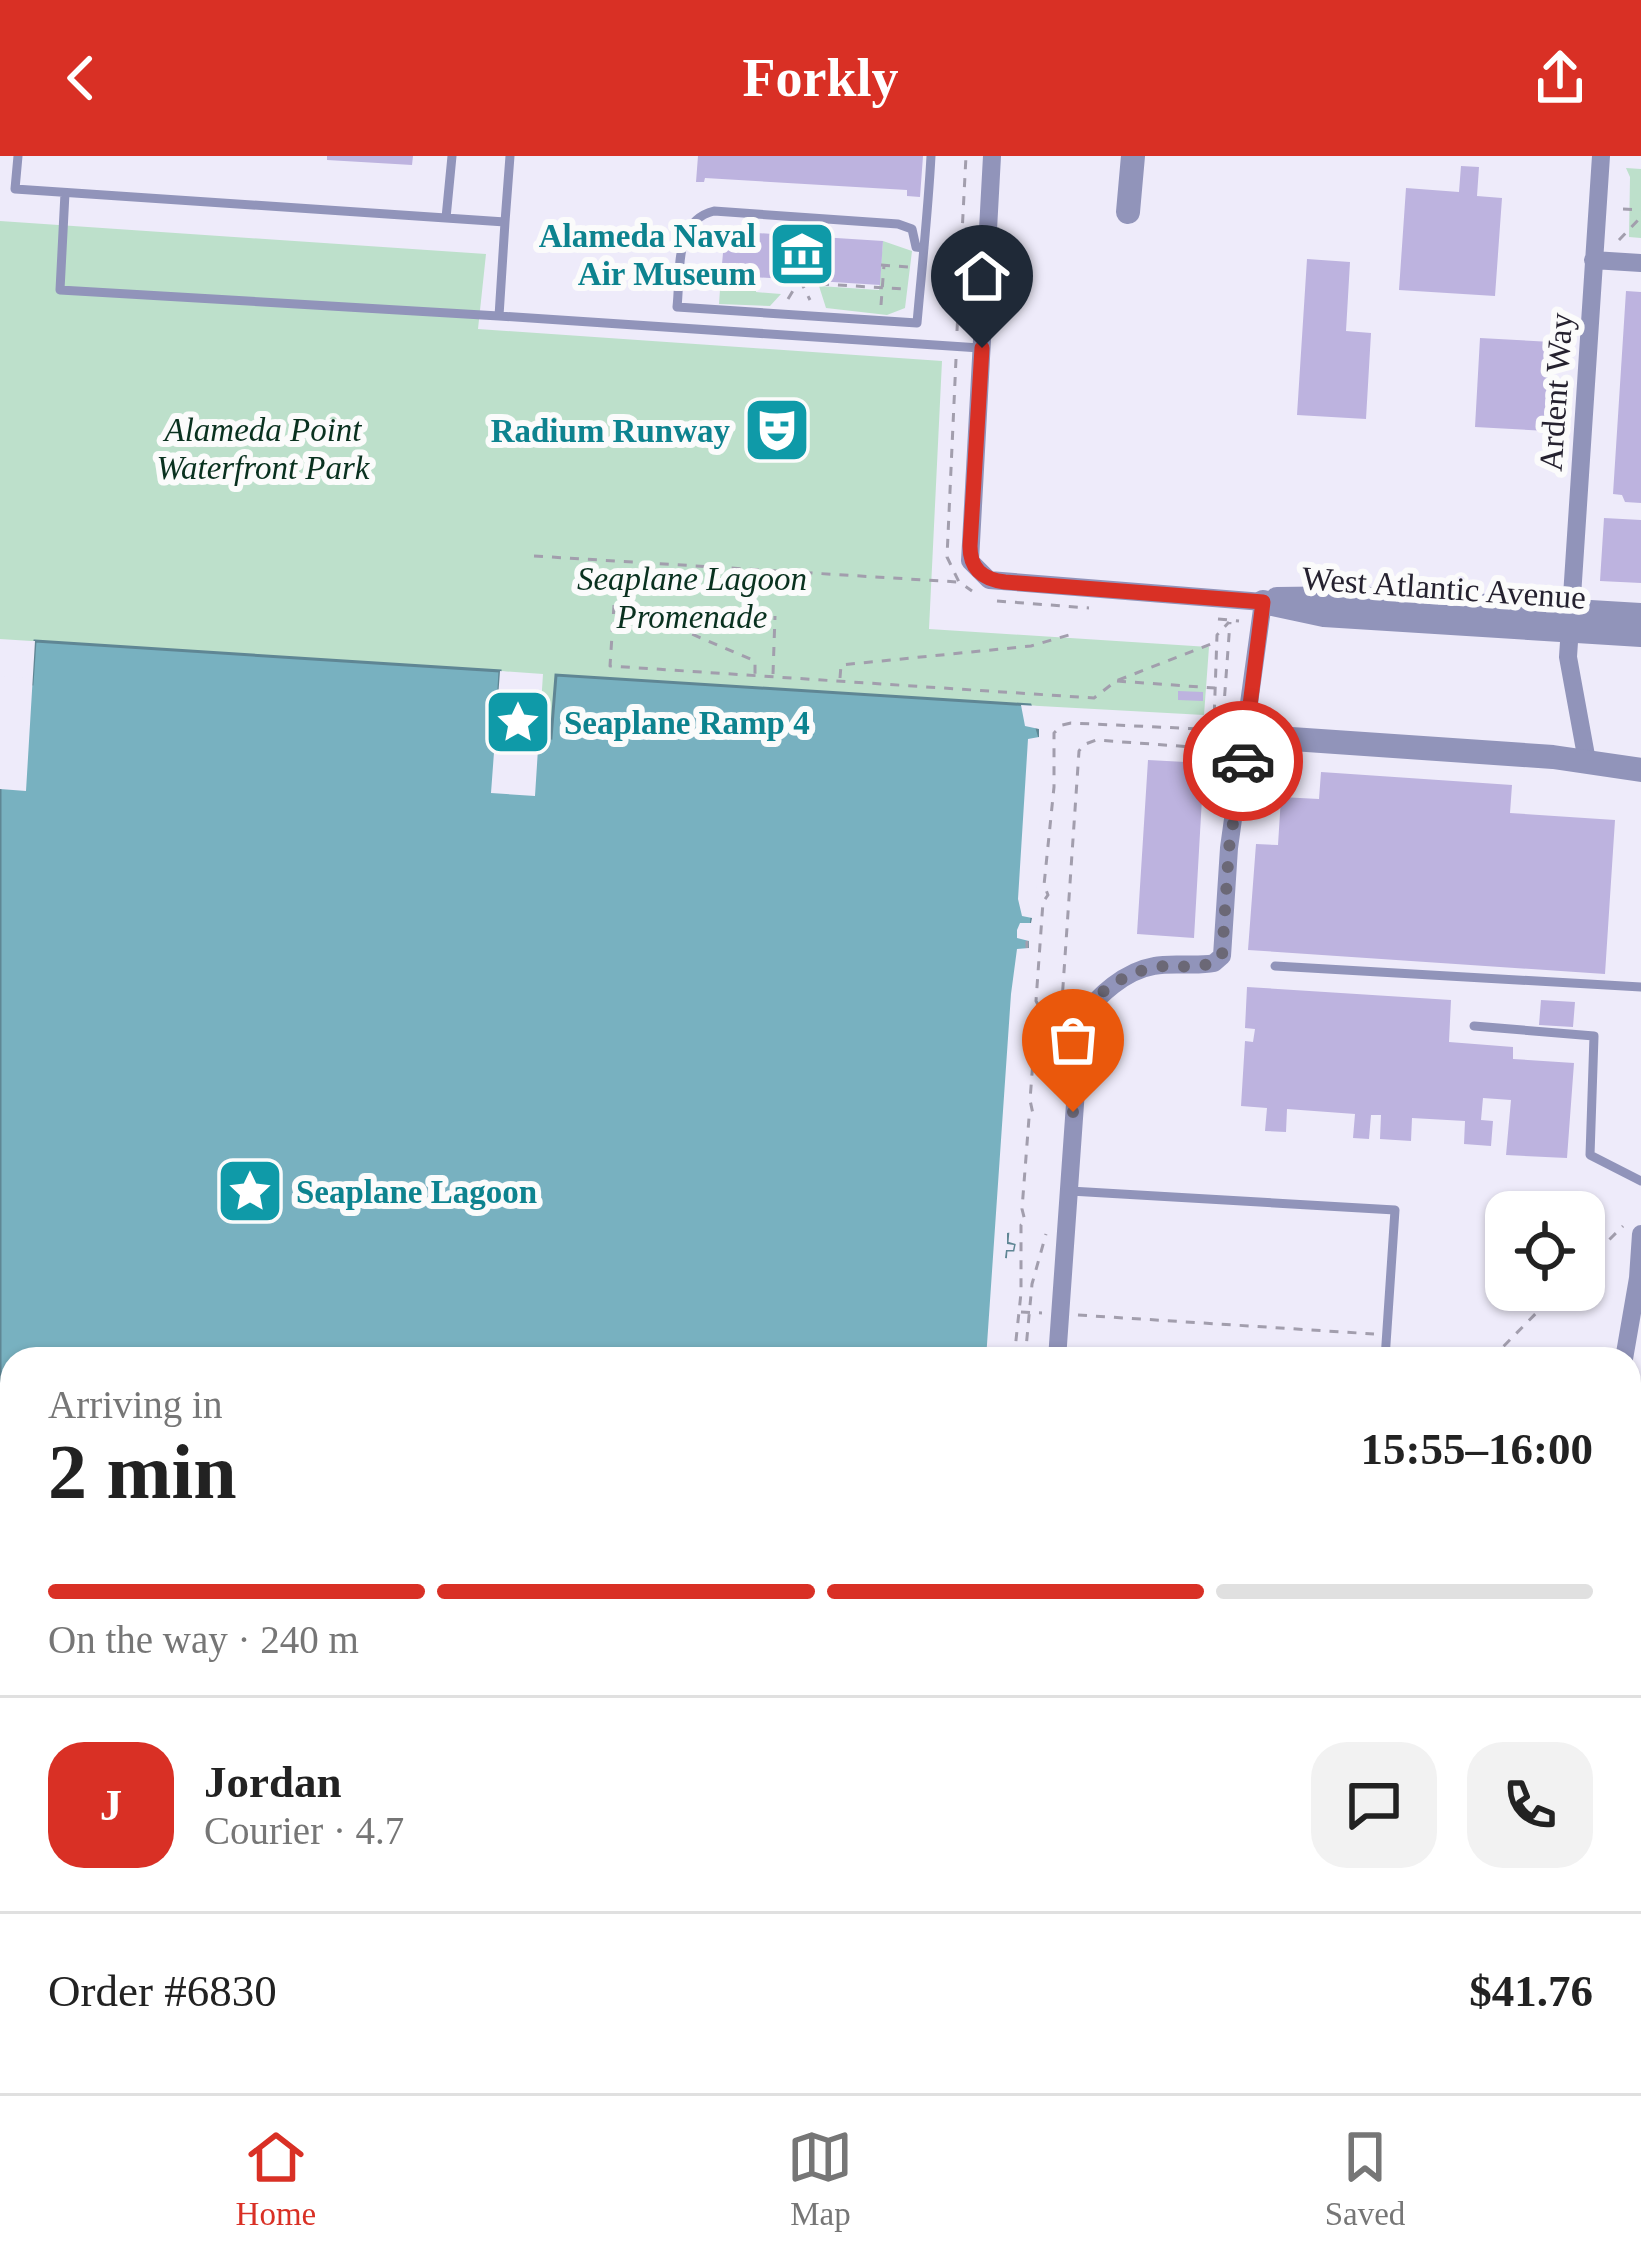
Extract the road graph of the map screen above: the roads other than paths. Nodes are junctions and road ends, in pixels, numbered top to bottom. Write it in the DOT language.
graph roads {
  1 [pos="17,156"];
  2 [pos="452,156"];
  3 [pos="510,156"];
  4 [pos="931,156"];
  5 [pos="992,156"];
  6 [pos="1132,156"];
  7 [pos="1601,156"];
  8 [pos="0,185"];
  9 [pos="15,189"];
  10 [pos="65,193"];
  11 [pos="1128,212"];
  12 [pos="446,218"];
  13 [pos="505,222"];
  14 [pos="924,248"];
  15 [pos="1593,260"];
  16 [pos="1641,263"];
  17 [pos="499,316"];
  18 [pos="982,348"];
  19 [pos="1263,602"];
  20 [pos="1641,615"];
  21 [pos="1570,621"];
  22 [pos="1641,635"];
  23 [pos="1247,736"];
  24 [pos="1587,761"];
  25 [pos="1641,770"];
  26 [pos="1275,966"];
  27 [pos="1641,987"];
  28 [pos="1474,1026"];
  29 [pos="1641,1180"];
  30 [pos="1068,1191"];
  31 [pos="1634,1228"];
  32 [pos="1058,1347"];
  33 [pos="1385,1347"];
  34 [pos="1626,1347"];
  1 -- 9 [label="lane"];
  2 -- 12 [label="lane"];
  3 -- 13 [label="lane"];
  4 -- 14 [label="lane"];
  5 -- 18 [label="street"];
  6 -- 11 [label="street"];
  7 -- 15 [label="street, Ardent Way"];
  8 -- 9 [label="lane"];
  9 -- 10 [label="lane"];
  10 -- 12 [label="lane"];
  10 -- 17 [label="lane"];
  12 -- 13 [label="lane"];
  13 -- 17 [label="lane"];
  14 -- 14 [label="lane"];
  15 -- 16 [label="street"];
  15 -- 21 [label="street, Ardent Way"];
  17 -- 18 [label="lane"];
  18 -- 19 [label="street"];
  19 -- 21 [label="street, West Atlantic Avenue"];
  19 -- 23 [label="street"];
  20 -- 21 [label="street, West Atlantic Avenue"];
  21 -- 22 [label="street, West Atlantic Avenue"];
  21 -- 24 [label="street, Ardent Way"];
  23 -- 24 [label="street"];
  23 -- 30 [label="street"];
  24 -- 25 [label="street"];
  26 -- 27 [label="lane"];
  28 -- 29 [label="lane"];
  30 -- 32 [label="street"];
  30 -- 33 [label="lane"];
  31 -- 34 [label="street"];
}
